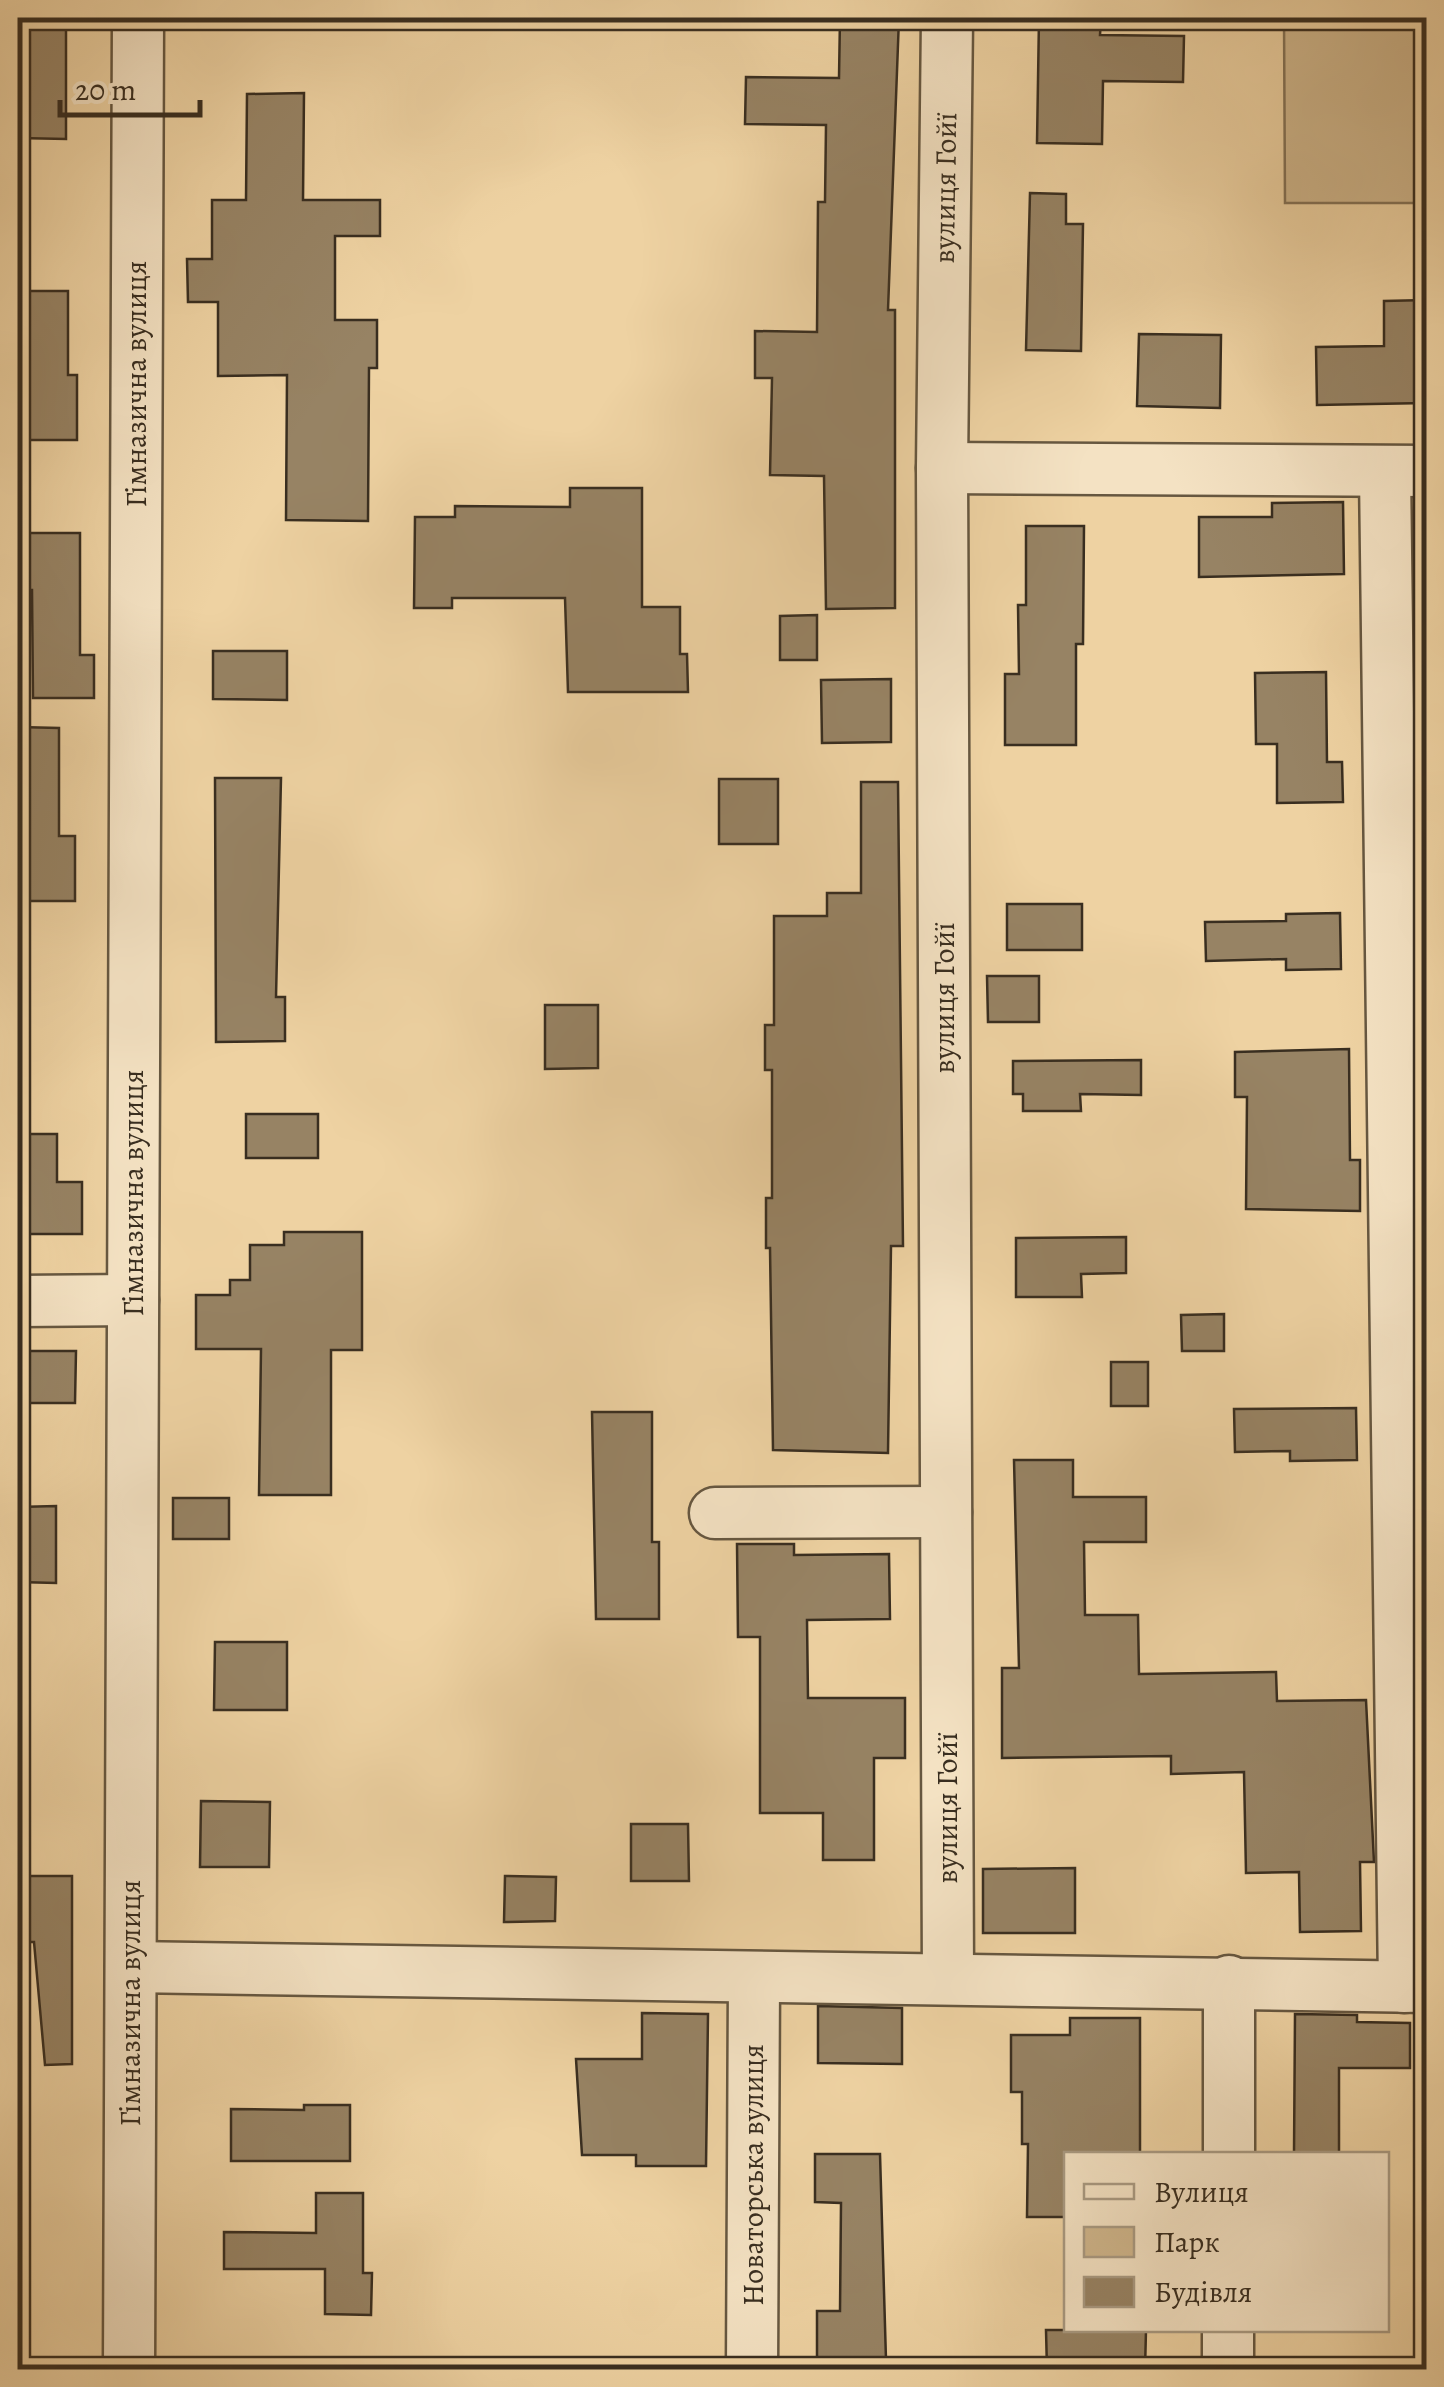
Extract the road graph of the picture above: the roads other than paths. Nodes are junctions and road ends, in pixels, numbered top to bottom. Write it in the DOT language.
graph roads {
  1 [pos="138,18"];
  2 [pos="947,18"];
  3 [pos="942,468"];
  4 [pos="1406,471"];
  5 [pos="133,1300"];
  6 [pos="18,1301"];
  7 [pos="716,1512"];
  8 [pos="946,1512"];
  9 [pos="130,1967"];
  10 [pos="948,1979"];
  11 [pos="754,1980"];
  12 [pos="1229,1981"];
  13 [pos="1415,1987"];
  14 [pos="1229,2152"];
  15 [pos="1228,2332"];
  16 [pos="129,2370"];
  17 [pos="752,2370"];
  18 [pos="1228,2370"];
  1 -- 5 [label="street, Гімназична вулиця"];
  2 -- 3 [label="street, вулиця Гойї"];
  3 -- 4 [label="street"];
  3 -- 8 [label="street, вулиця Гойї"];
  4 -- 13 [label="street"];
  5 -- 6 [label="street"];
  5 -- 9 [label="street, Гімназична вулиця"];
  7 -- 8 [label="street"];
  8 -- 10 [label="street, вулиця Гойї"];
  9 -- 11 [label="street"];
  9 -- 16 [label="street, Гімназична вулиця"];
  10 -- 11 [label="street"];
  10 -- 12 [label="street"];
  11 -- 17 [label="street, Новаторська вулиця"];
  12 -- 13 [label="street"];
  12 -- 14 [label="street"];
  15 -- 18 [label="street"];
}
